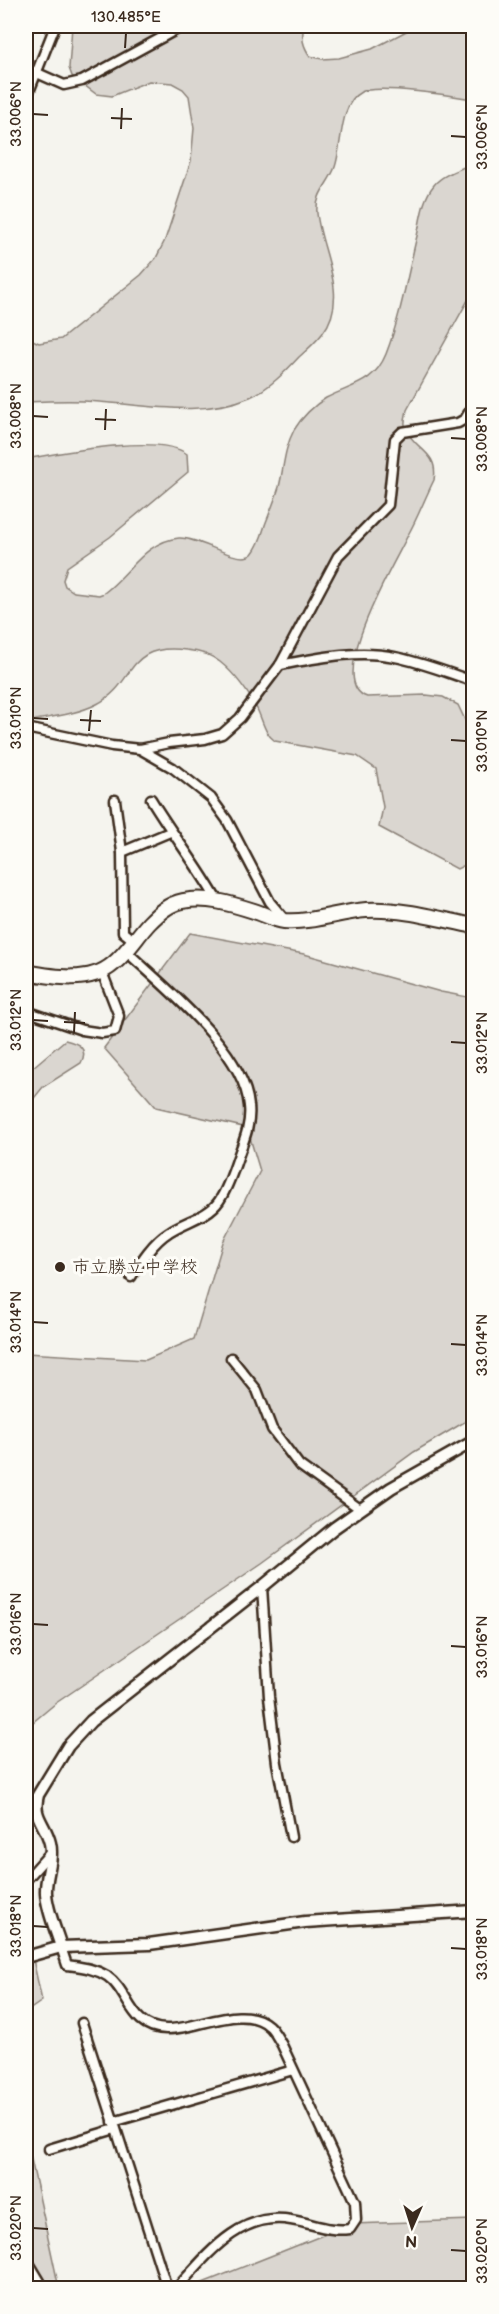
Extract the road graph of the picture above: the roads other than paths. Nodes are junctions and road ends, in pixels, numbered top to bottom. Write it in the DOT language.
graph roads {
  1 [pos="55,26"];
  2 [pos="183,26"];
  3 [pos="26,68"];
  4 [pos="36,71"];
  5 [pos="26,99"];
  6 [pos="474,404"];
  7 [pos="280,665"];
  8 [pos="474,684"];
  9 [pos="26,728"];
  10 [pos="140,749"];
  11 [pos="151,799"];
  12 [pos="115,800"];
  13 [pos="170,832"];
  14 [pos="122,852"];
  15 [pos="218,902"];
  16 [pos="287,921"];
  17 [pos="474,926"];
  18 [pos="130,945"];
  19 [pos="26,972"];
  20 [pos="102,972"];
  21 [pos="26,1011"];
  22 [pos="130,1277"];
  23 [pos="231,1358"];
  24 [pos="474,1441"];
  25 [pos="360,1509"];
  26 [pos="262,1587"];
  27 [pos="291,1837"];
  28 [pos="51,1852"];
  29 [pos="26,1880"];
  30 [pos="474,1911"];
  31 [pos="61,1947"];
  32 [pos="26,1957"];
  33 [pos="82,2023"];
  34 [pos="294,2070"];
  35 [pos="114,2126"];
  36 [pos="49,2149"];
  37 [pos="26,2258"];
  38 [pos="44,2289"];
  39 [pos="167,2289"];
  40 [pos="177,2289"];
  1 -- 4 [label="street"];
  2 -- 4 [label="street"];
  3 -- 4 [label="street"];
  4 -- 5 [label="street"];
  6 -- 7 [label="street"];
  7 -- 8 [label="street"];
  7 -- 10 [label="street"];
  9 -- 10 [label="street"];
  10 -- 16 [label="street"];
  11 -- 13 [label="street"];
  12 -- 14 [label="street"];
  13 -- 14 [label="street"];
  13 -- 15 [label="street"];
  14 -- 18 [label="street"];
  15 -- 16 [label="main road"];
  15 -- 18 [label="main road"];
  16 -- 17 [label="main road"];
  18 -- 20 [label="main road"];
  18 -- 22 [label="street"];
  19 -- 20 [label="main road"];
  20 -- 21 [label="street"];
  23 -- 25 [label="street"];
  24 -- 25 [label="street"];
  25 -- 26 [label="street"];
  26 -- 27 [label="street"];
  26 -- 28 [label="street"];
  28 -- 29 [label="street"];
  28 -- 31 [label="street"];
  30 -- 31 [label="street"];
  31 -- 32 [label="street"];
  31 -- 34 [label="street"];
  33 -- 35 [label="street"];
  34 -- 35 [label="street"];
  34 -- 40 [label="street"];
  35 -- 36 [label="street"];
  35 -- 39 [label="street"];
  37 -- 38 [label="street"];
}
